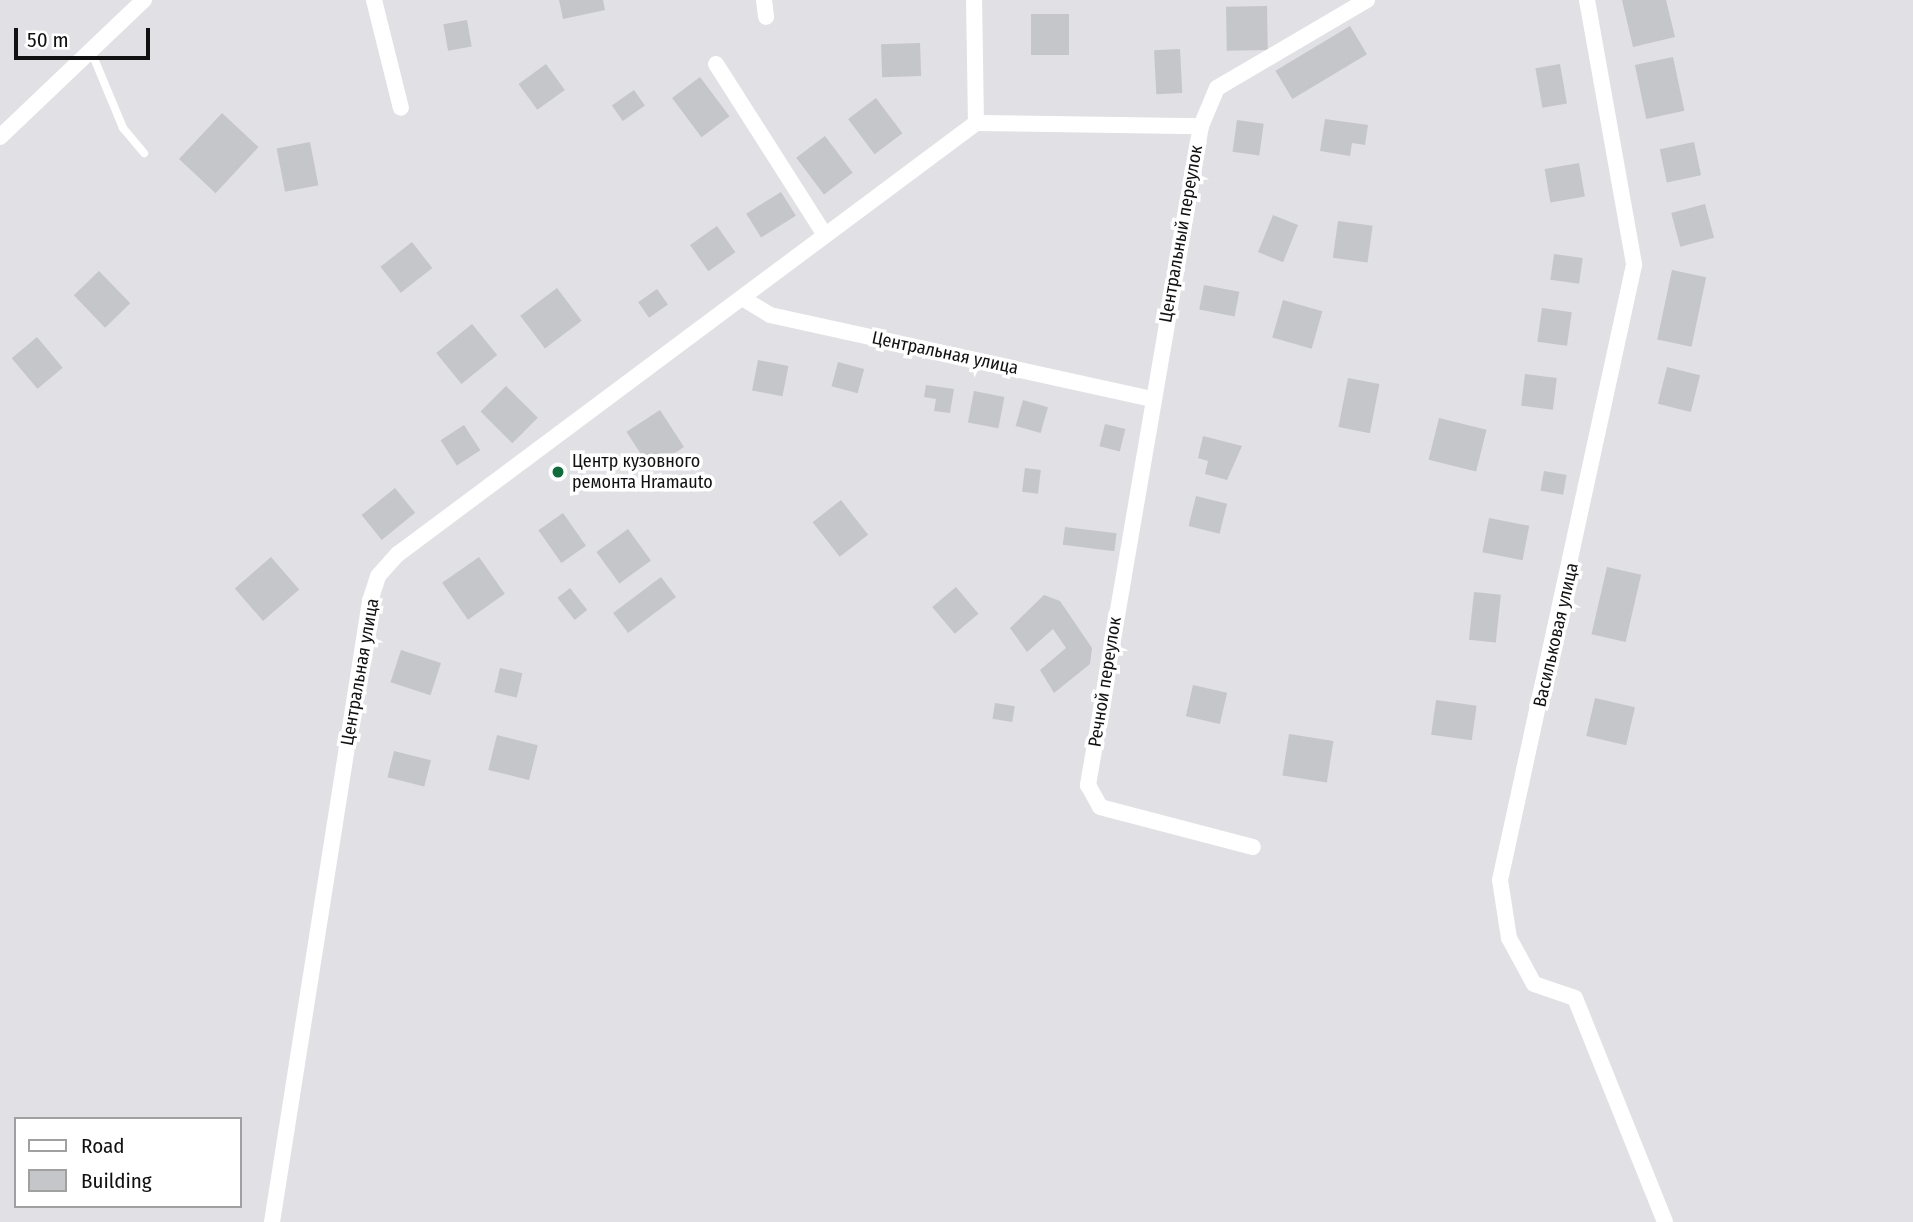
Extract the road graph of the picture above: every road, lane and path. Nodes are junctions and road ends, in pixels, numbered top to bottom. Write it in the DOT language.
graph roads {
  1 [pos="145,0"];
  2 [pos="374,0"];
  3 [pos="974,0"];
  4 [pos="1367,0"];
  5 [pos="1587,0"];
  6 [pos="91,51"];
  7 [pos="716,64"];
  8 [pos="401,108"];
  9 [pos="976,123"];
  10 [pos="1201,126"];
  11 [pos="0,137"];
  12 [pos="144,153"];
  13 [pos="825,235"];
  14 [pos="742,298"];
  15 [pos="1152,399"];
  16 [pos="1252,846"];
  17 [pos="272,1222"];
  18 [pos="1665,1222"];
  1 -- 6 [label="street"];
  2 -- 8 [label="street"];
  3 -- 9 [label="street"];
  4 -- 10 [label="street"];
  5 -- 18 [label="street, Васильковая улица"];
  6 -- 11 [label="street"];
  6 -- 12 [label="lane"];
  7 -- 13 [label="street"];
  9 -- 10 [label="street, Центральный переулок"];
  9 -- 13 [label="street, Центральная улица"];
  10 -- 15 [label="street, Центральный переулок"];
  13 -- 14 [label="street, Центральная улица"];
  14 -- 15 [label="street, Центральная улица"];
  14 -- 17 [label="street, Центральная улица"];
  15 -- 16 [label="street, Речной переулок"];
}
